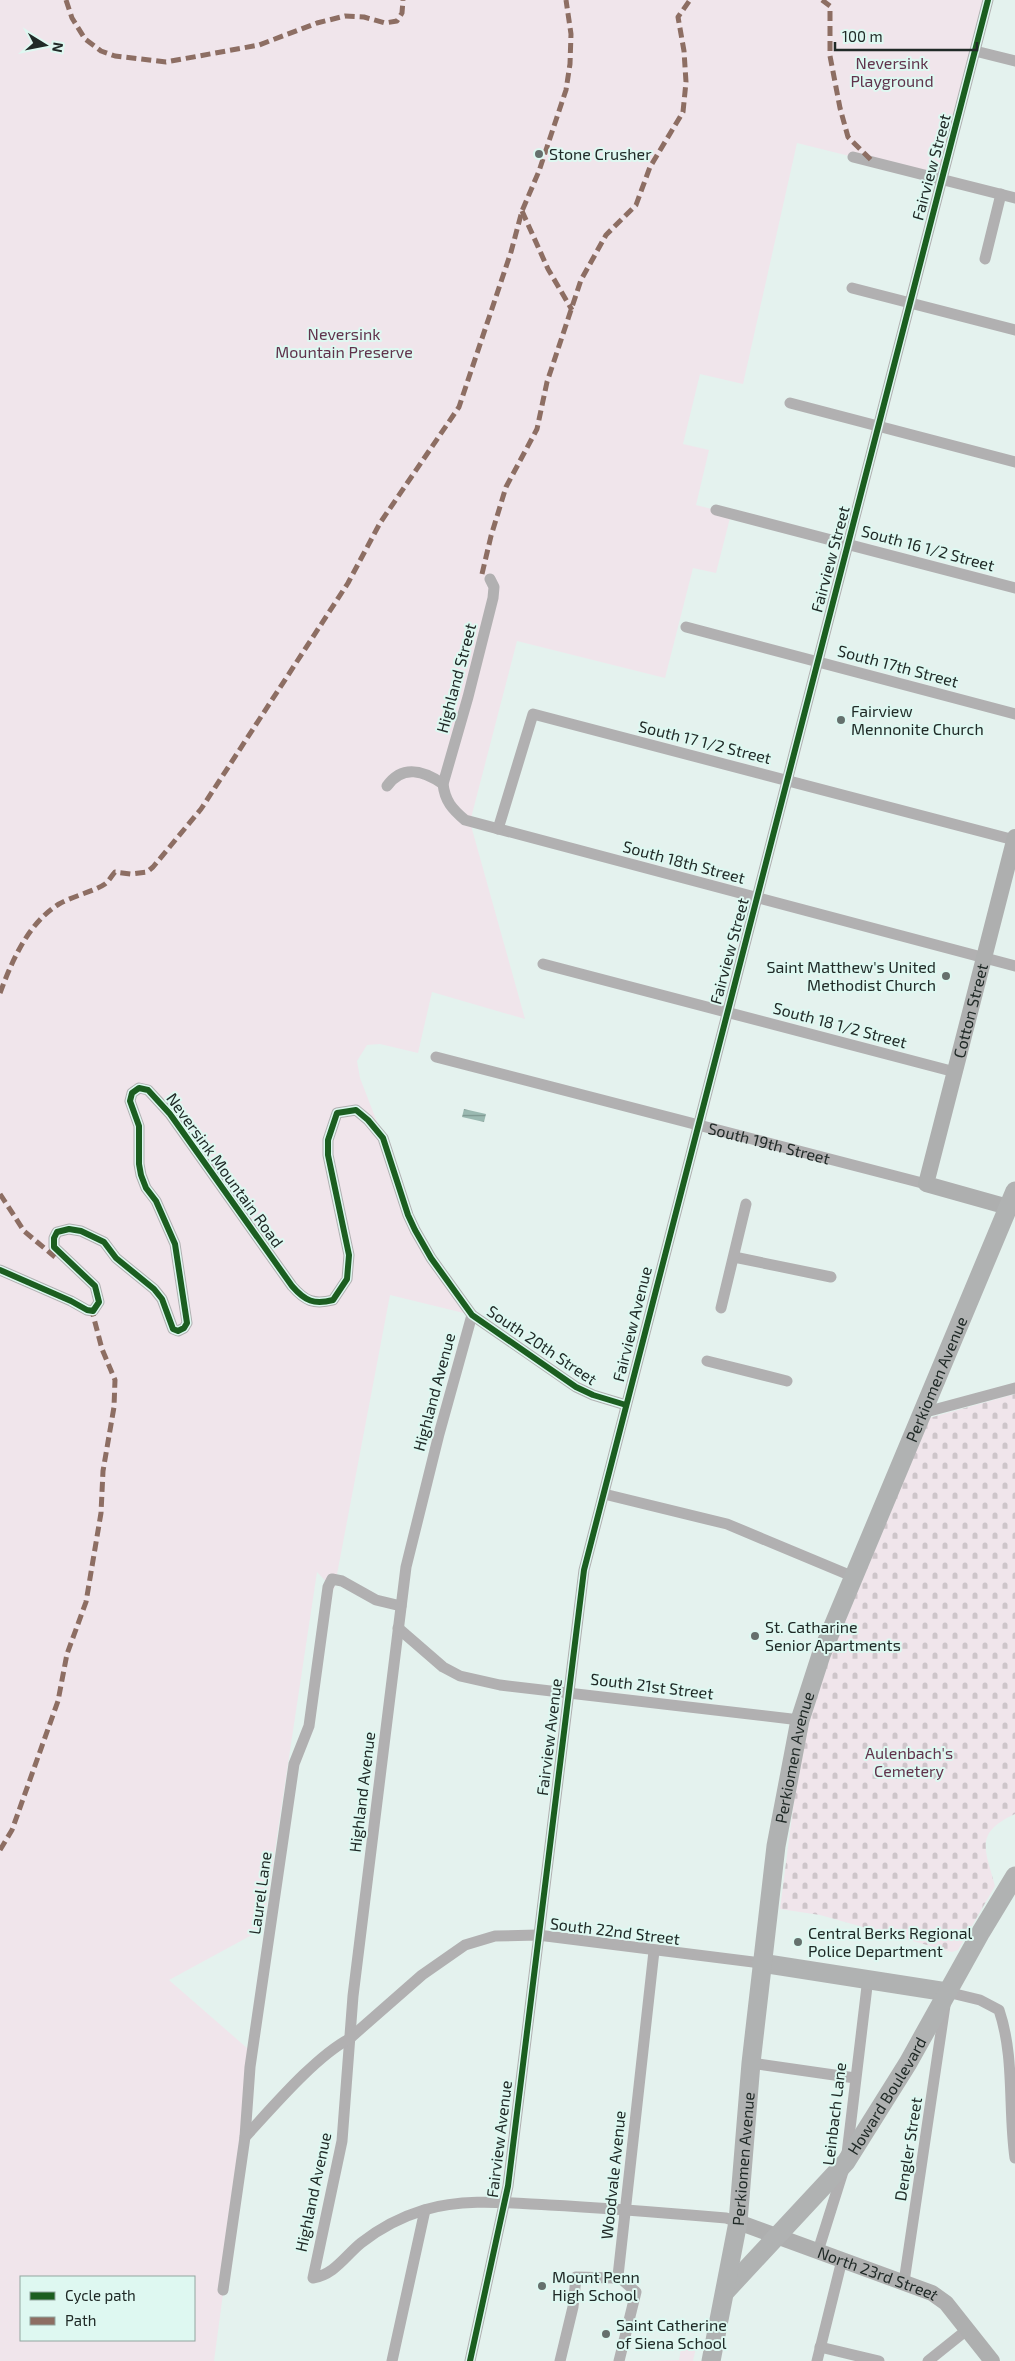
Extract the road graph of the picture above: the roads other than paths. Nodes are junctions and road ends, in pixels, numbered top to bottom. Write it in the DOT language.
graph roads {
  1 [pos="988,0"];
  2 [pos="975,51"];
  3 [pos="1015,61"];
  4 [pos="853,157"];
  5 [pos="942,179"];
  6 [pos="1001,194"];
  7 [pos="1015,198"];
  8 [pos="985,259"];
  9 [pos="852,288"];
  10 [pos="910,303"];
  11 [pos="1015,330"];
  12 [pos="790,403"];
  13 [pos="879,426"];
  14 [pos="1015,462"];
  15 [pos="716,510"];
  16 [pos="848,544"];
  17 [pos="490,579"];
  18 [pos="1015,588"];
  19 [pos="686,627"];
  20 [pos="818,662"];
  21 [pos="1015,714"];
  22 [pos="787,780"];
  23 [pos="388,786"];
  24 [pos="443,789"];
  25 [pos="498,829"];
  26 [pos="1015,838"];
  27 [pos="757,898"];
  28 [pos="984,958"];
  29 [pos="543,964"];
  30 [pos="1015,966"];
  31 [pos="727,1012"];
  32 [pos="436,1058"];
  33 [pos="955,1072"];
  34 [pos="698,1125"];
  35 [pos="926,1184"];
  36 [pos="1013,1202"];
  37 [pos="746,1204"];
  38 [pos="734,1257"];
  39 [pos="0,1270"];
  40 [pos="831,1277"];
  41 [pos="720,1308"];
  42 [pos="472,1314"];
  43 [pos="707,1361"];
  44 [pos="787,1381"];
  45 [pos="1015,1388"];
  46 [pos="626,1405"];
  47 [pos="922,1413"];
  48 [pos="604,1494"];
  49 [pos="854,1577"];
  50 [pos="401,1606"];
  51 [pos="398,1628"];
  52 [pos="568,1693"];
  53 [pos="800,1720"];
  54 [pos="1015,1876"];
  55 [pos="538,1935"];
  56 [pos="654,1951"];
  57 [pos="761,1963"];
  58 [pos="868,1978"];
  59 [pos="948,1992"];
  60 [pos="349,2039"];
  61 [pos="751,2063"];
  62 [pos="855,2078"];
  63 [pos="245,2137"];
  64 [pos="1015,2158"];
  65 [pos="846,2162"];
  66 [pos="505,2203"];
  67 [pos="425,2210"];
  68 [pos="625,2210"];
  69 [pos="738,2222"];
  70 [pos="777,2236"];
  71 [pos="818,2251"];
  72 [pos="842,2260"];
  73 [pos="618,2276"];
  74 [pos="904,2282"];
  75 [pos="223,2290"];
  76 [pos="726,2291"];
  77 [pos="968,2329"];
  78 [pos="820,2347"];
  79 [pos="392,2361"];
  80 [pos="470,2361"];
  81 [pos="560,2361"];
  82 [pos="619,2361"];
  83 [pos="711,2361"];
  84 [pos="817,2361"];
  85 [pos="879,2361"];
  86 [pos="928,2361"];
  87 [pos="992,2361"];
  1 -- 2 [label="street, Fairview Street"];
  2 -- 3 [label="street"];
  2 -- 5 [label="street, Fairview Street"];
  4 -- 5 [label="street"];
  5 -- 6 [label="street"];
  5 -- 10 [label="street, Fairview Street"];
  6 -- 7 [label="street"];
  6 -- 8 [label="street"];
  9 -- 10 [label="street"];
  10 -- 11 [label="street"];
  10 -- 13 [label="street, Fairview Street"];
  12 -- 13 [label="street"];
  13 -- 14 [label="street"];
  13 -- 16 [label="street, Fairview Street"];
  15 -- 16 [label="street, South 16 1/2 Street"];
  16 -- 18 [label="street, South 16 1/2 Street"];
  16 -- 20 [label="street, Fairview Street"];
  17 -- 24 [label="street, Highland Street"];
  19 -- 20 [label="street, South 17th Street"];
  20 -- 21 [label="street, South 17th Street"];
  20 -- 22 [label="street, Fairview Street"];
  22 -- 25 [label="street, South 17 1/2 Street"];
  22 -- 26 [label="street, South 17 1/2 Street"];
  22 -- 27 [label="street, Fairview Street"];
  23 -- 24 [label="street"];
  24 -- 25 [label="street, South 18th Street"];
  25 -- 27 [label="street, South 18th Street"];
  26 -- 28 [label="street, Cotton Street"];
  27 -- 28 [label="street, South 18th Street"];
  27 -- 31 [label="street, Fairview Street"];
  28 -- 30 [label="street, South 18th Street"];
  28 -- 33 [label="street, Cotton Street"];
  29 -- 31 [label="street, South 18 1/2 Street"];
  31 -- 33 [label="street, South 18 1/2 Street"];
  31 -- 34 [label="street, Fairview Street"];
  32 -- 34 [label="street, South 19th Street"];
  33 -- 35 [label="street, Cotton Street"];
  34 -- 35 [label="street, South 19th Street"];
  34 -- 46 [label="street, Fairview Avenue"];
  35 -- 36 [label="street, South 19th Street"];
  36 -- 47 [label="main road, Perkiomen Avenue"];
  37 -- 38 [label="street"];
  38 -- 40 [label="street"];
  38 -- 41 [label="street"];
  39 -- 42 [label="street, Neversink Mountain Road"];
  42 -- 46 [label="street, South 20th Street"];
  42 -- 50 [label="street, Highland Avenue"];
  43 -- 44 [label="street"];
  45 -- 47 [label="street"];
  46 -- 48 [label="street, Fairview Avenue"];
  47 -- 49 [label="main road, Perkiomen Avenue"];
  48 -- 49 [label="street"];
  48 -- 52 [label="street, Fairview Avenue"];
  49 -- 53 [label="main road, Perkiomen Avenue"];
  50 -- 51 [label="street, Highland Avenue"];
  50 -- 63 [label="street, Laurel Lane"];
  51 -- 52 [label="street, South 21st Street"];
  51 -- 60 [label="street, Highland Avenue"];
  52 -- 53 [label="street, South 21st Street"];
  52 -- 55 [label="street, Fairview Avenue"];
  53 -- 57 [label="main road, Perkiomen Avenue"];
  54 -- 59 [label="main road, Howard Boulevard"];
  55 -- 56 [label="street, South 22nd Street"];
  55 -- 60 [label="street, South 22nd Street"];
  55 -- 66 [label="street, Fairview Avenue"];
  56 -- 57 [label="street, South 22nd Street"];
  56 -- 68 [label="street, Woodvale Avenue"];
  57 -- 58 [label="main road"];
  57 -- 61 [label="main road, Perkiomen Avenue"];
  58 -- 59 [label="main road"];
  58 -- 62 [label="street, Leinbach Lane"];
  59 -- 64 [label="street"];
  59 -- 65 [label="main road, Howard Boulevard"];
  59 -- 74 [label="street, Dengler Street"];
  60 -- 63 [label="street, South 22nd Street"];
  60 -- 67 [label="street, Highland Avenue"];
  61 -- 62 [label="street"];
  61 -- 69 [label="main road, Perkiomen Avenue"];
  62 -- 65 [label="street, Leinbach Lane"];
  63 -- 75 [label="street, Laurel Lane"];
  65 -- 70 [label="main road, Howard Boulevard"];
  65 -- 71 [label="street, Leinbach Lane"];
  66 -- 67 [label="street"];
  66 -- 68 [label="street"];
  66 -- 80 [label="street, Fairview Avenue"];
  67 -- 79 [label="street"];
  68 -- 69 [label="street"];
  68 -- 73 [label="street, Woodvale Avenue"];
  69 -- 70 [label="street, North 23rd Street"];
  69 -- 76 [label="main road, Perkiomen Avenue"];
  70 -- 71 [label="street, North 23rd Street"];
  70 -- 76 [label="main road, Howard Boulevard"];
  71 -- 72 [label="street, North 23rd Street"];
  72 -- 74 [label="street, North 23rd Street"];
  72 -- 78 [label="street"];
  73 -- 81 [label="street"];
  73 -- 82 [label="street"];
  74 -- 77 [label="street, North 23rd Street"];
  76 -- 83 [label="main road, Perkiomen Avenue"];
  77 -- 86 [label="street"];
  77 -- 87 [label="street, North 23rd Street"];
  78 -- 84 [label="street"];
  78 -- 85 [label="street"];
}
